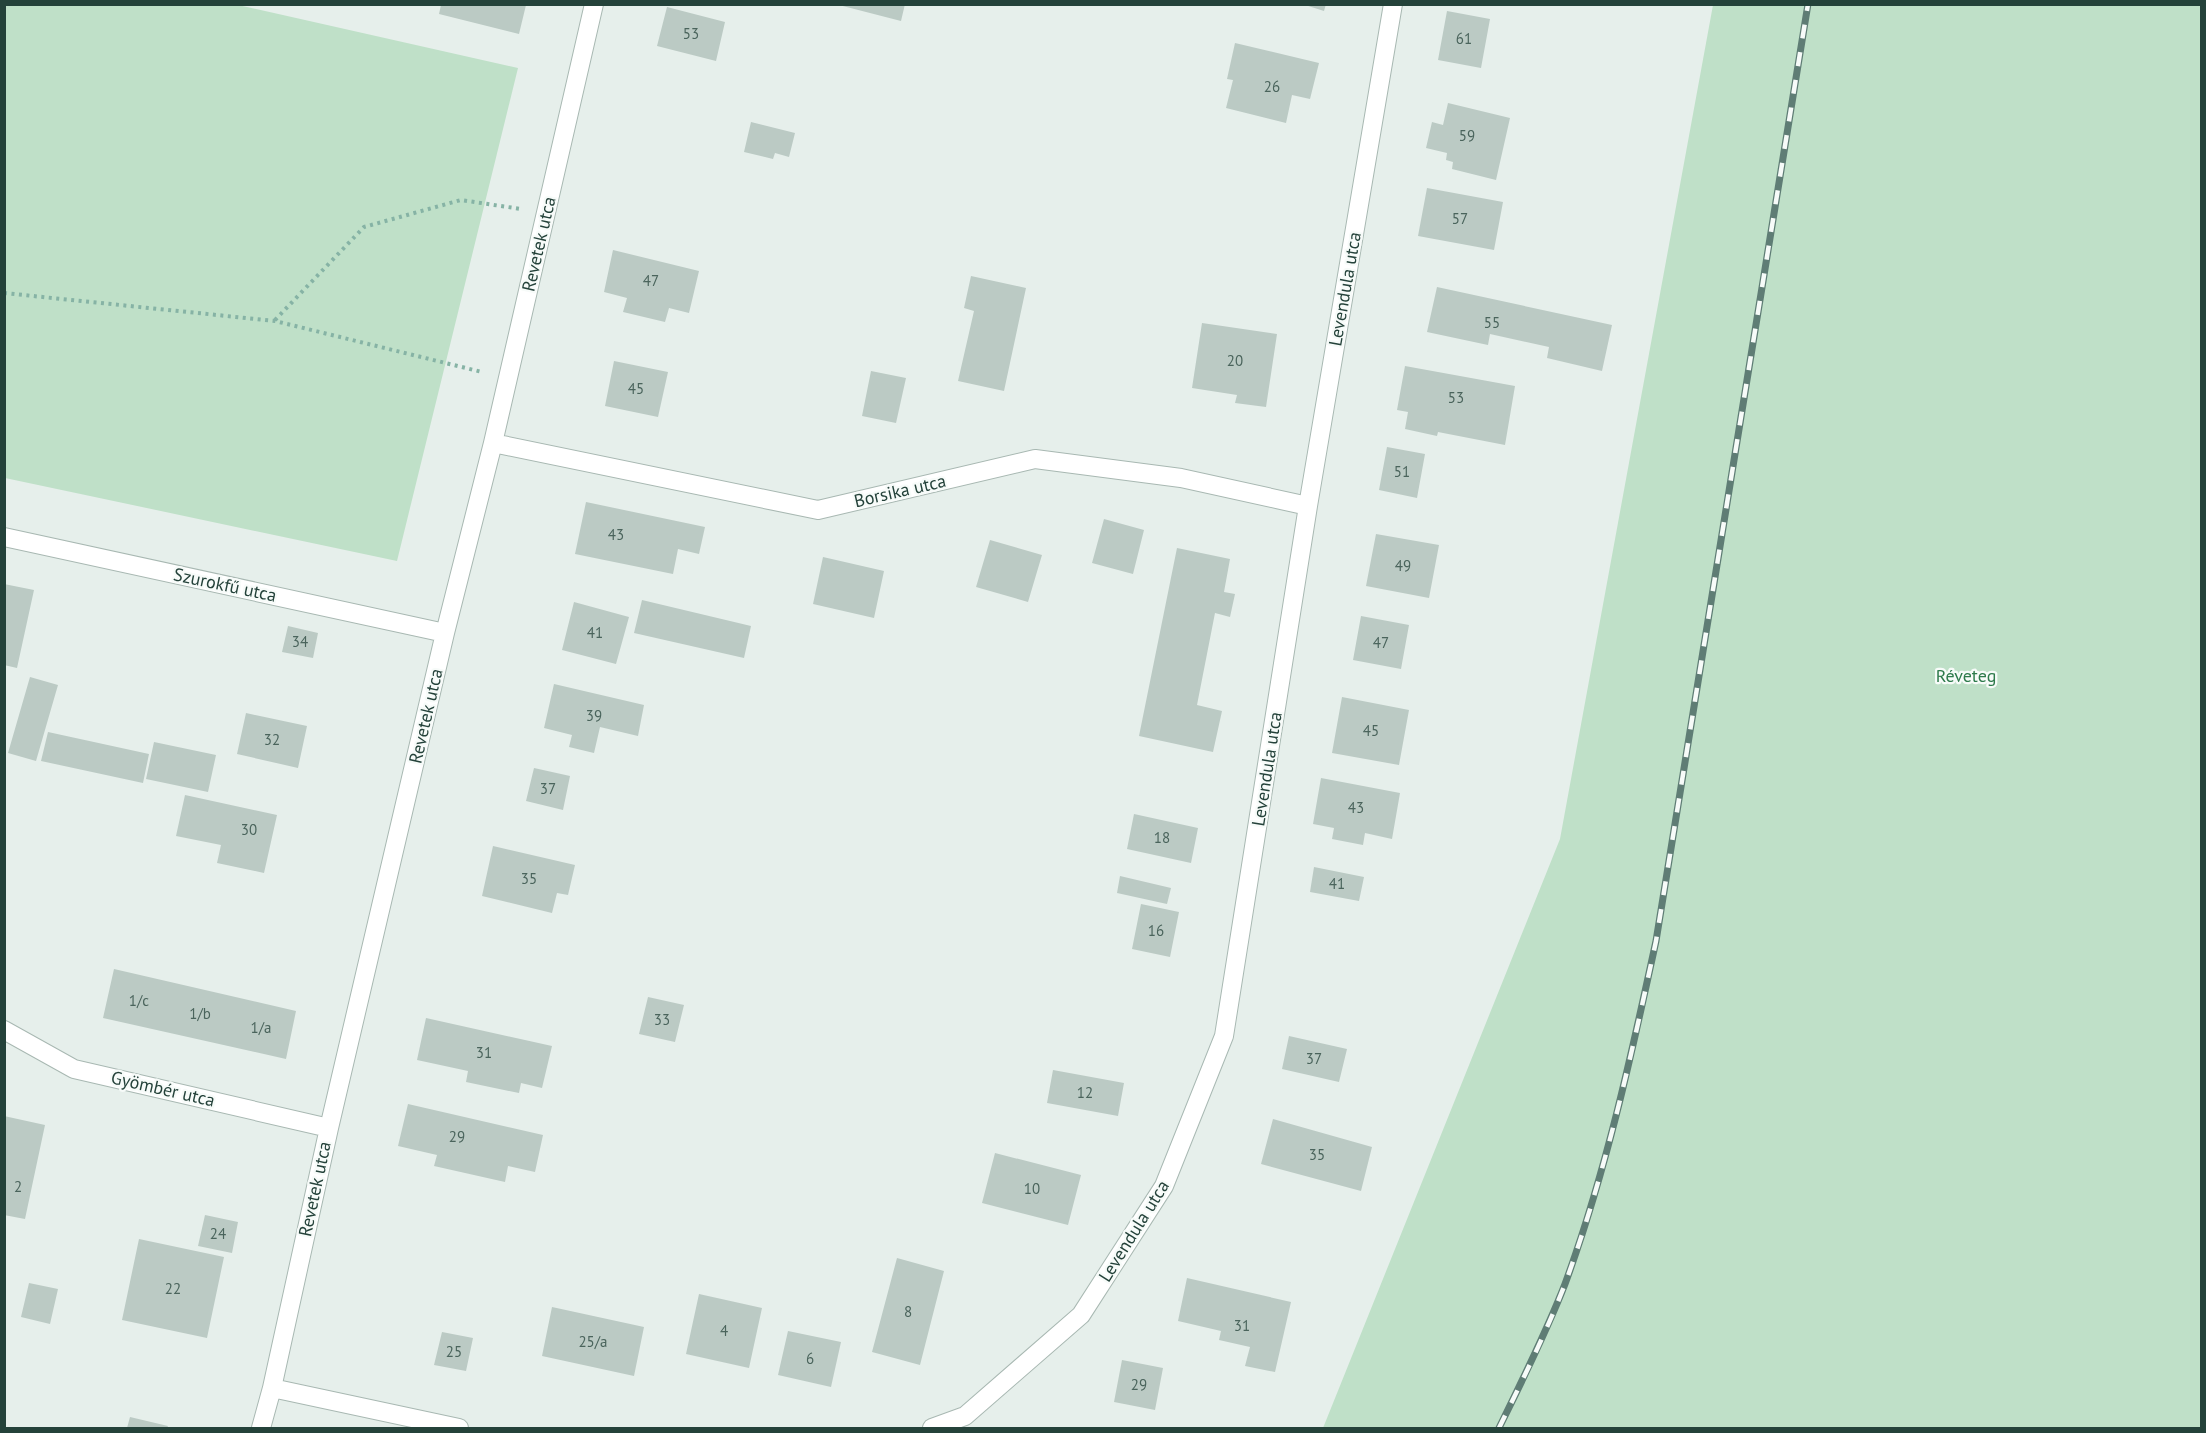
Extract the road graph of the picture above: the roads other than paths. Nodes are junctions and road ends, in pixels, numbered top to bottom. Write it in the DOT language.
graph roads {
  1 [pos="594,4"];
  2 [pos="1393,4"];
  3 [pos="493,443"];
  4 [pos="1308,506"];
  5 [pos="4,537"];
  6 [pos="445,633"];
  7 [pos="4,1030"];
  8 [pos="329,1128"];
  9 [pos="272,1388"];
  10 [pos="261,1428"];
  11 [pos="459,1428"];
  12 [pos="932,1428"];
  1 -- 3 [label="street, Revetek utca"];
  2 -- 4 [label="street, Levendula utca"];
  3 -- 4 [label="street, Borsika utca"];
  3 -- 6 [label="street, Revetek utca"];
  4 -- 12 [label="street, Levendula utca"];
  5 -- 6 [label="street, Szurokfű utca"];
  6 -- 8 [label="street, Revetek utca"];
  7 -- 8 [label="street, Gyömbér utca"];
  8 -- 9 [label="street, Revetek utca"];
  9 -- 10 [label="street, Revetek utca"];
  9 -- 11 [label="street"];
}
